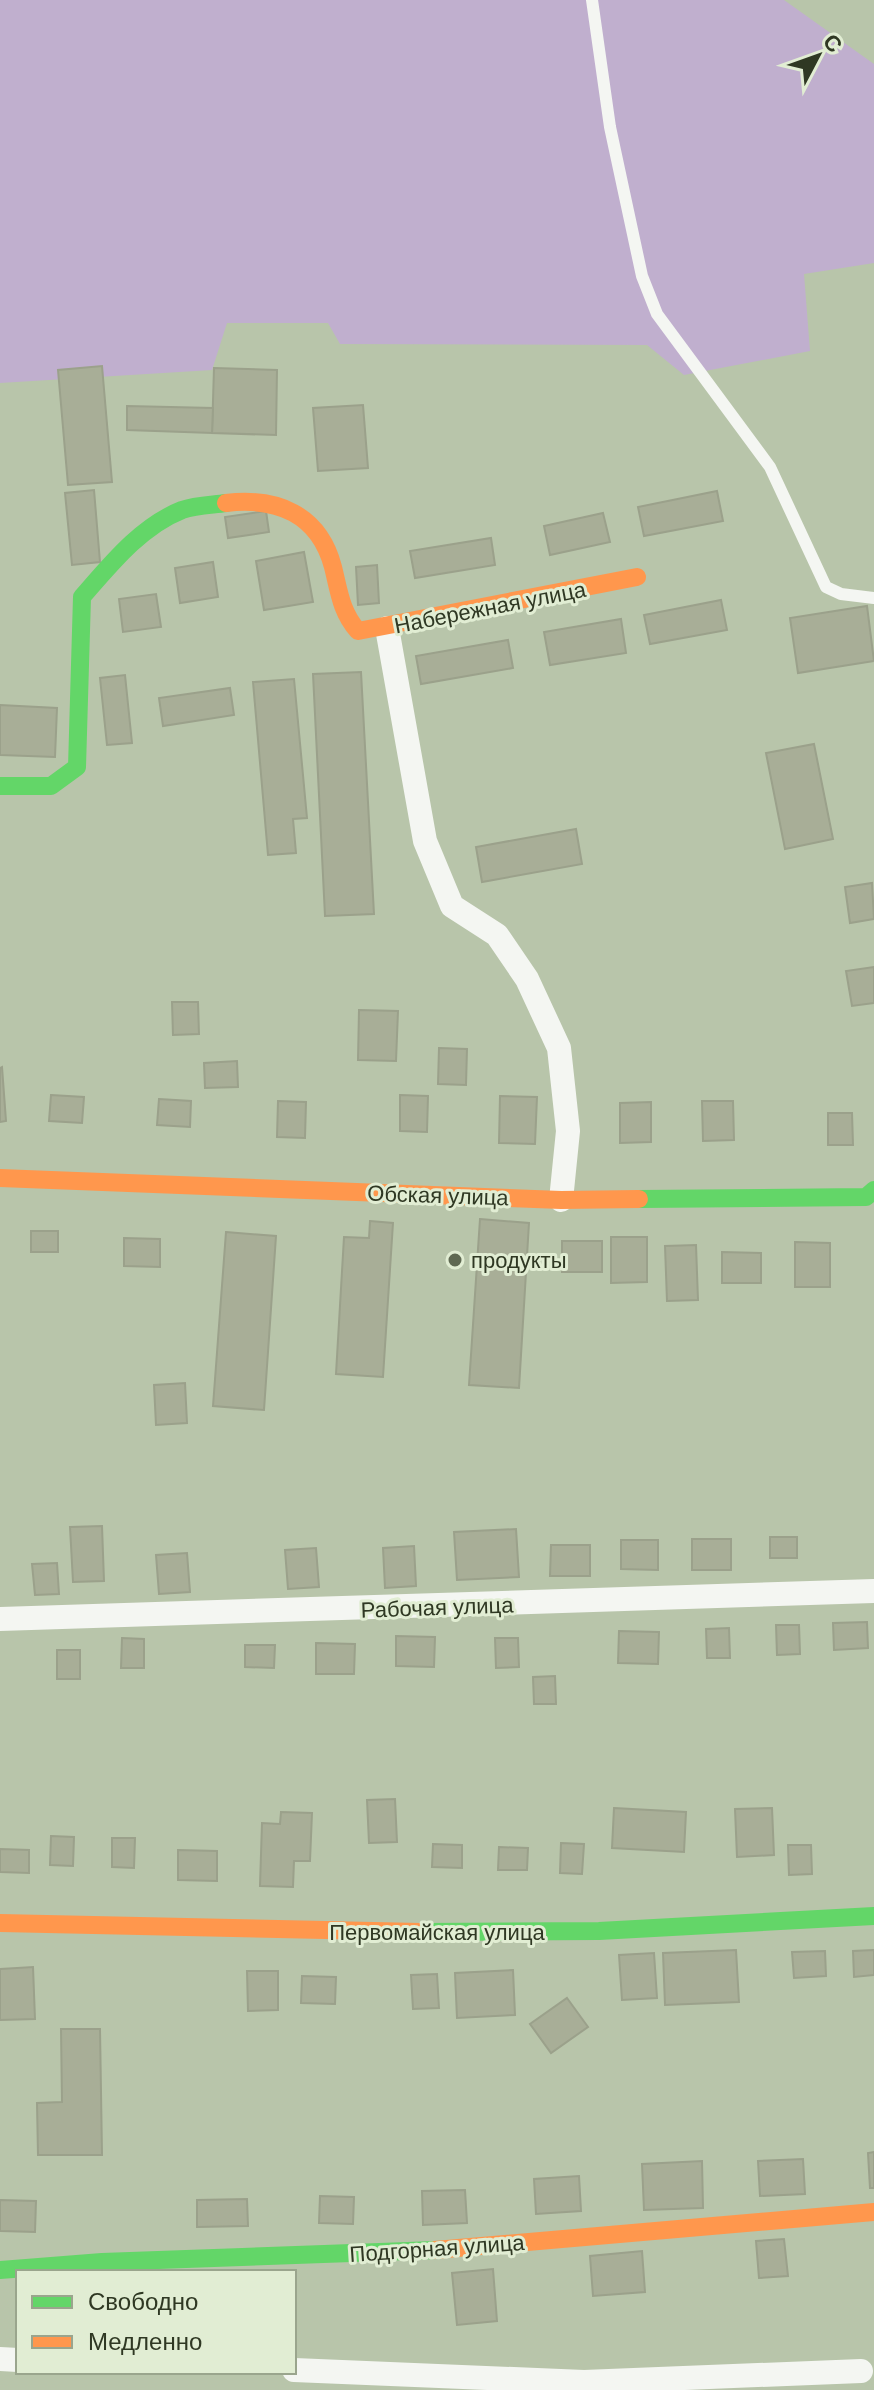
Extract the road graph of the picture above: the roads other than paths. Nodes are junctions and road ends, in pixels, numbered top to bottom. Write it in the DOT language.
graph roads {
  1 [pos="592,0"];
  2 [pos="637,577"];
  3 [pos="874,598"];
  4 [pos="387,628"];
  5 [pos="0,786"];
  6 [pos="0,1178"];
  7 [pos="871,1195"];
  8 [pos="561,1200"];
  9 [pos="874,1591"];
  10 [pos="0,1619"];
  11 [pos="874,1916"];
  12 [pos="0,1923"];
  13 [pos="874,2212"];
  14 [pos="0,2270"];
  15 [pos="296,2370"];
  16 [pos="861,2371"];
  17 [pos="585,2386"];
  1 -- 3 [label="lane"];
  2 -- 4 [label="street, Набережная улица"];
  4 -- 5 [label="street, Набережная улица"];
  4 -- 8 [label="street"];
  6 -- 8 [label="street, Обская улица"];
  7 -- 8 [label="street, Обская улица"];
  9 -- 10 [label="street, Рабочая улица"];
  11 -- 12 [label="street, Первомайская улица"];
  13 -- 14 [label="street, Подгорная улица"];
  15 -- 17 [label="street"];
  16 -- 17 [label="street"];
}
